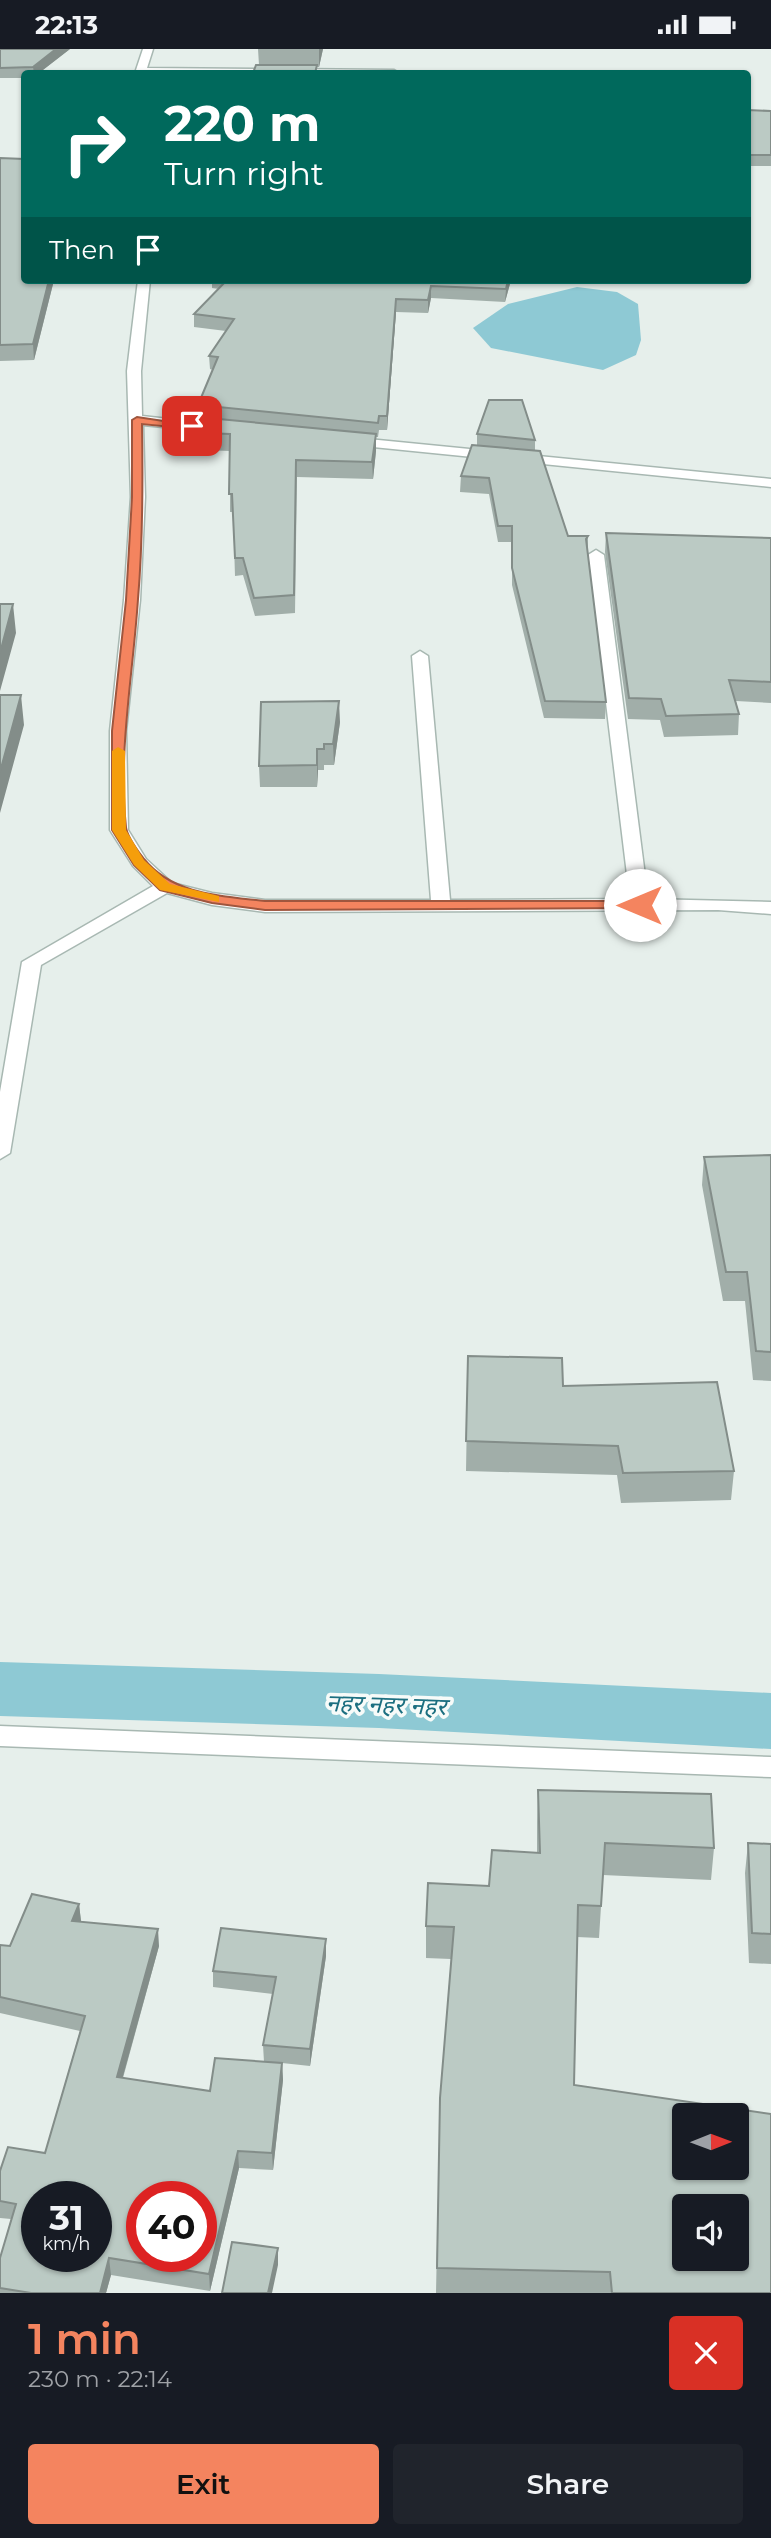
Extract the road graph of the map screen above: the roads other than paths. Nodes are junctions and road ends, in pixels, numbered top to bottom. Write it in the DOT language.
graph roads {
  1 [pos="148,49"];
  2 [pos="142,70"];
  3 [pos="144,284"];
  4 [pos="137,420"];
  5 [pos="247,431"];
  6 [pos="330,440"];
  7 [pos="771,483"];
  8 [pos="596,555"];
  9 [pos="419,656"];
  10 [pos="165,887"];
  11 [pos="441,905"];
  12 [pos="640,905"];
  13 [pos="771,908"];
  14 [pos="0,1153"];
  15 [pos="0,1736"];
  16 [pos="771,1767"];
  1 -- 2 [label="street"];
  3 -- 4 [label="street"];
  4 -- 5 [label="street"];
  4 -- 10 [label="street"];
  6 -- 7 [label="street"];
  8 -- 12 [label="street"];
  9 -- 11 [label="street"];
  10 -- 11 [label="street"];
  10 -- 14 [label="street"];
  11 -- 12 [label="street"];
  12 -- 13 [label="street"];
  15 -- 16 [label="street"];
}
